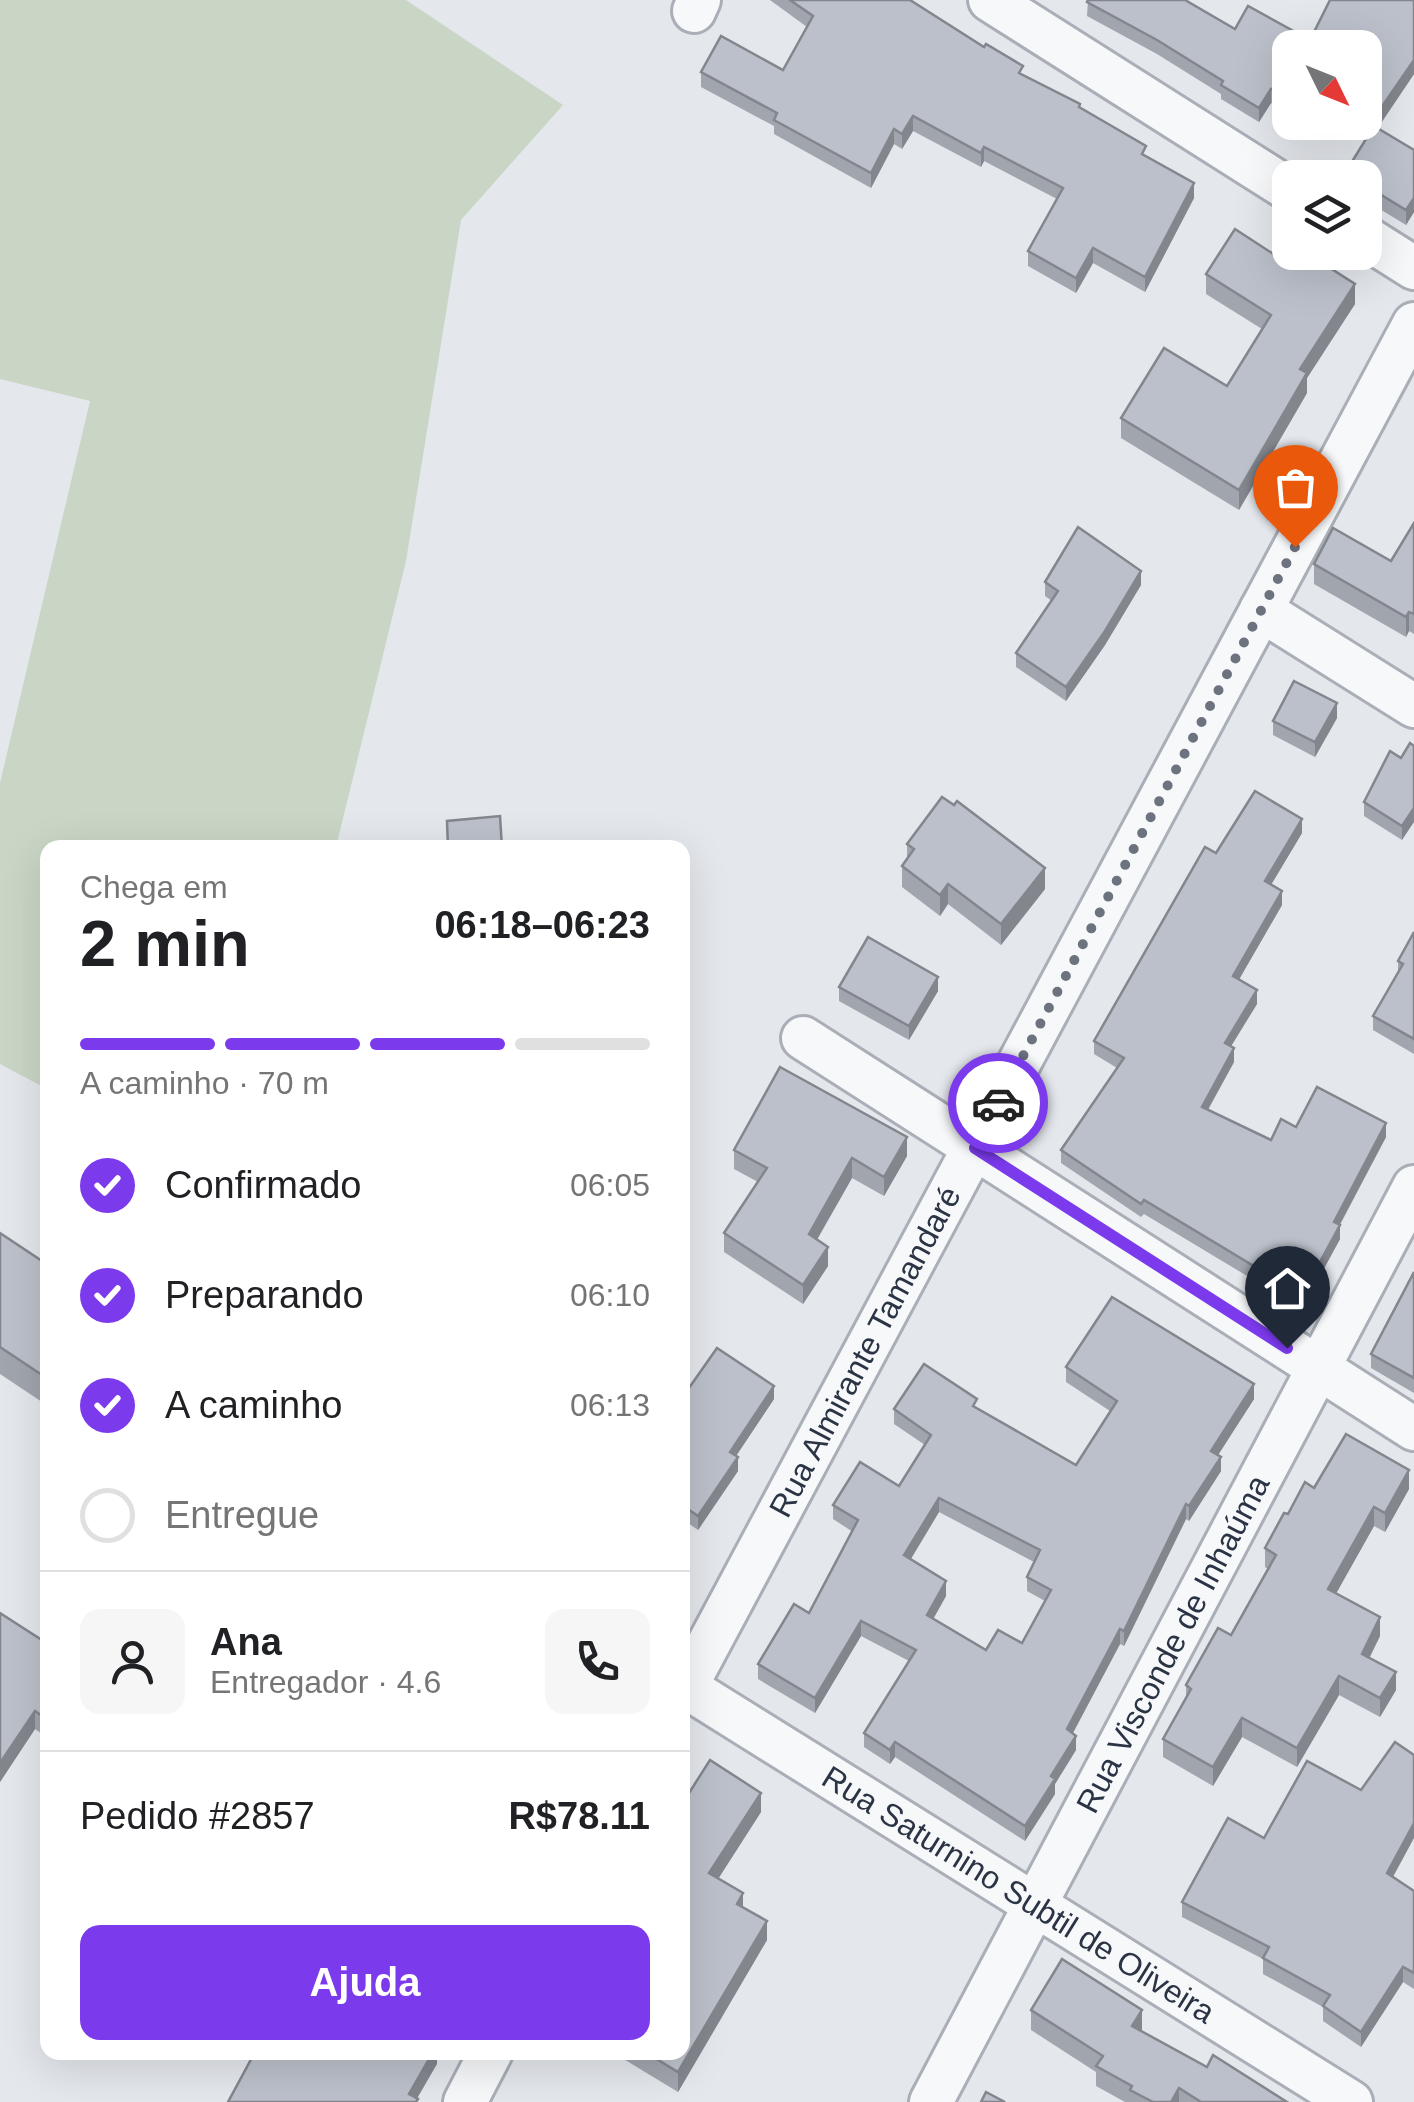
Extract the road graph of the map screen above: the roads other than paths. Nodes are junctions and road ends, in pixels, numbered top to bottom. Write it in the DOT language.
graph roads {
  1 [pos="990,0"];
  2 [pos="1272,179"];
  3 [pos="1382,248"];
  4 [pos="1414,268"];
  5 [pos="1414,324"];
  6 [pos="1261,610"];
  7 [pos="1414,706"];
  8 [pos="803,1038"];
  9 [pos="975,1148"];
  10 [pos="1414,1187"];
  11 [pos="1318,1368"];
  12 [pos="1414,1429"];
  13 [pos="690,1680"];
  14 [pos="690,1695"];
  15 [pos="1035,1905"];
  16 [pos="488,2060"];
  17 [pos="465,2102"];
  18 [pos="930,2102"];
  19 [pos="1351,2102"];
  1 -- 2 [label="street"];
  3 -- 4 [label="street"];
  5 -- 6 [label="street, Rua Almirante Tamandaré"];
  6 -- 7 [label="street"];
  6 -- 9 [label="street, Rua Almirante Tamandaré"];
  8 -- 9 [label="street"];
  9 -- 11 [label="street"];
  9 -- 13 [label="street, Rua Almirante Tamandaré"];
  10 -- 11 [label="street, Rua Visconde de Inhaúma"];
  11 -- 12 [label="street"];
  11 -- 15 [label="street, Rua Visconde de Inhaúma"];
  14 -- 15 [label="street, Rua Saturnino Subtil de Oliveira"];
  15 -- 18 [label="street, Rua Visconde de Inhaúma"];
  15 -- 19 [label="street, Rua Saturnino Subtil de Oliveira"];
  16 -- 17 [label="street"];
}
